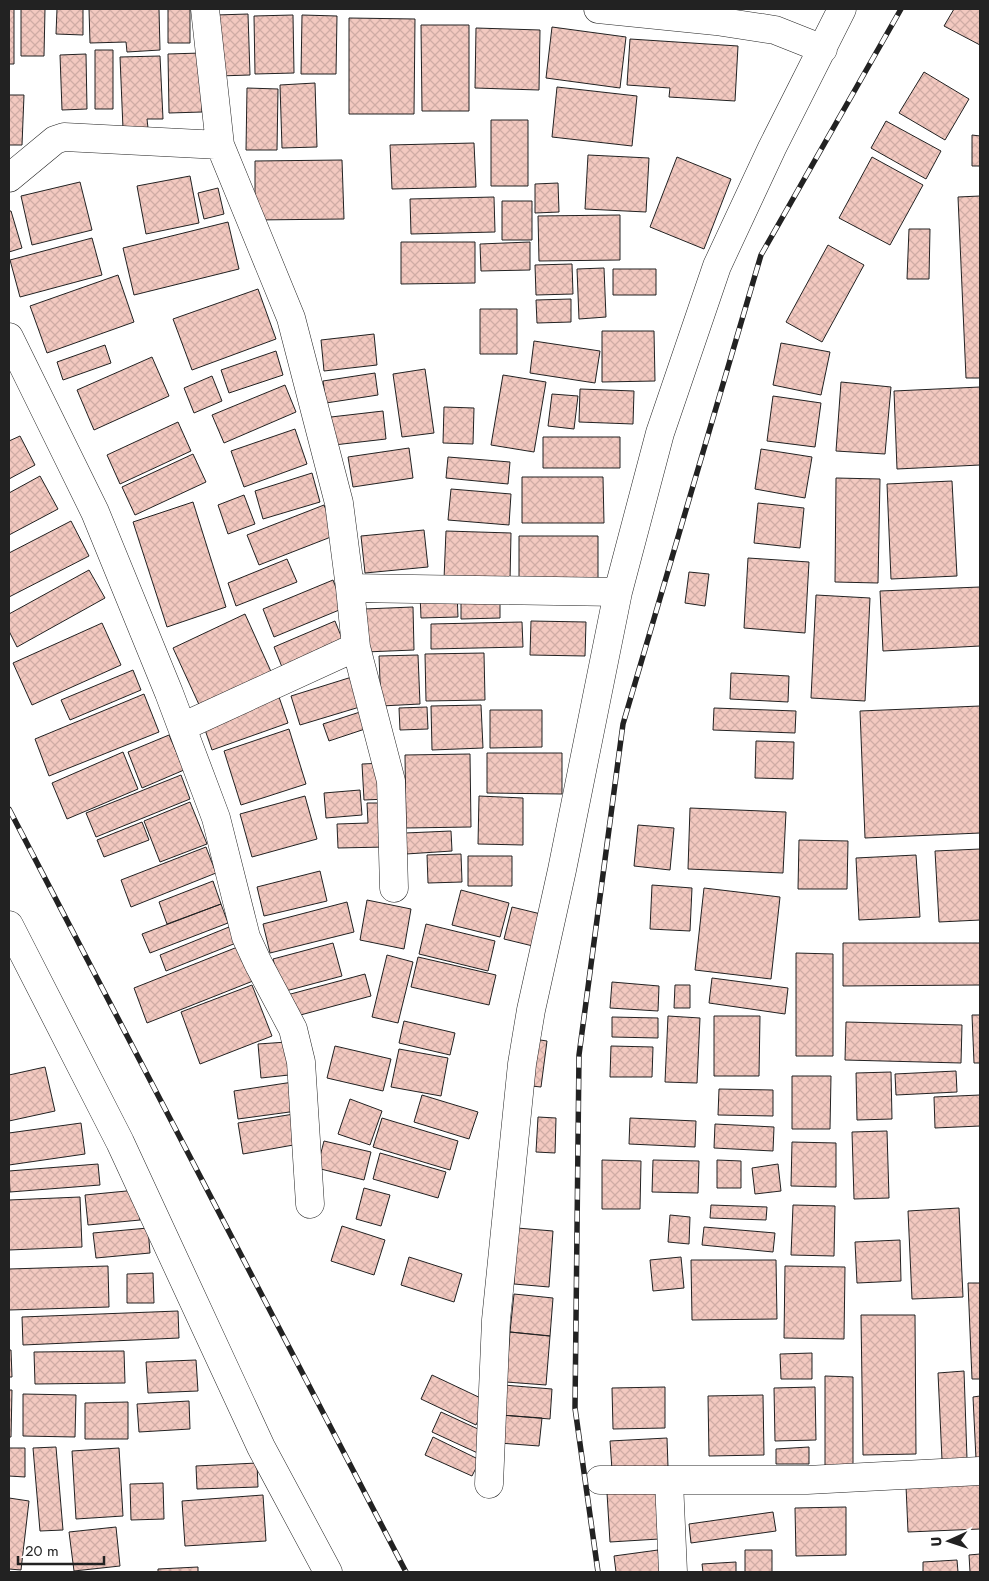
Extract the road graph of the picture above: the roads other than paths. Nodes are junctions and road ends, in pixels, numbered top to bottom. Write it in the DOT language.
graph roads {
  1 [pos="205,9"];
  2 [pos="598,9"];
  3 [pos="842,9"];
  4 [pos="823,49"];
  5 [pos="220,145"];
  6 [pos="9,178"];
  7 [pos="9,337"];
  8 [pos="350,588"];
  9 [pos="618,592"];
  10 [pos="356,646"];
  11 [pos="182,727"];
  12 [pos="394,888"];
  13 [pos="9,925"];
  14 [pos="310,1204"];
  15 [pos="980,1471"];
  16 [pos="600,1480"];
  17 [pos="669,1480"];
  18 [pos="489,1484"];
  19 [pos="328,1572"];
  20 [pos="673,1572"];
  1 -- 5 [label="street"];
  2 -- 4 [label="street"];
  3 -- 4 [label="street"];
  4 -- 9 [label="street"];
  5 -- 6 [label="street"];
  5 -- 8 [label="street"];
  7 -- 11 [label="street"];
  8 -- 9 [label="street"];
  8 -- 10 [label="street"];
  9 -- 18 [label="street"];
  10 -- 11 [label="street"];
  10 -- 12 [label="street"];
  11 -- 14 [label="street"];
  13 -- 19 [label="street"];
  15 -- 17 [label="street"];
  16 -- 17 [label="street"];
  17 -- 20 [label="street"];
}
